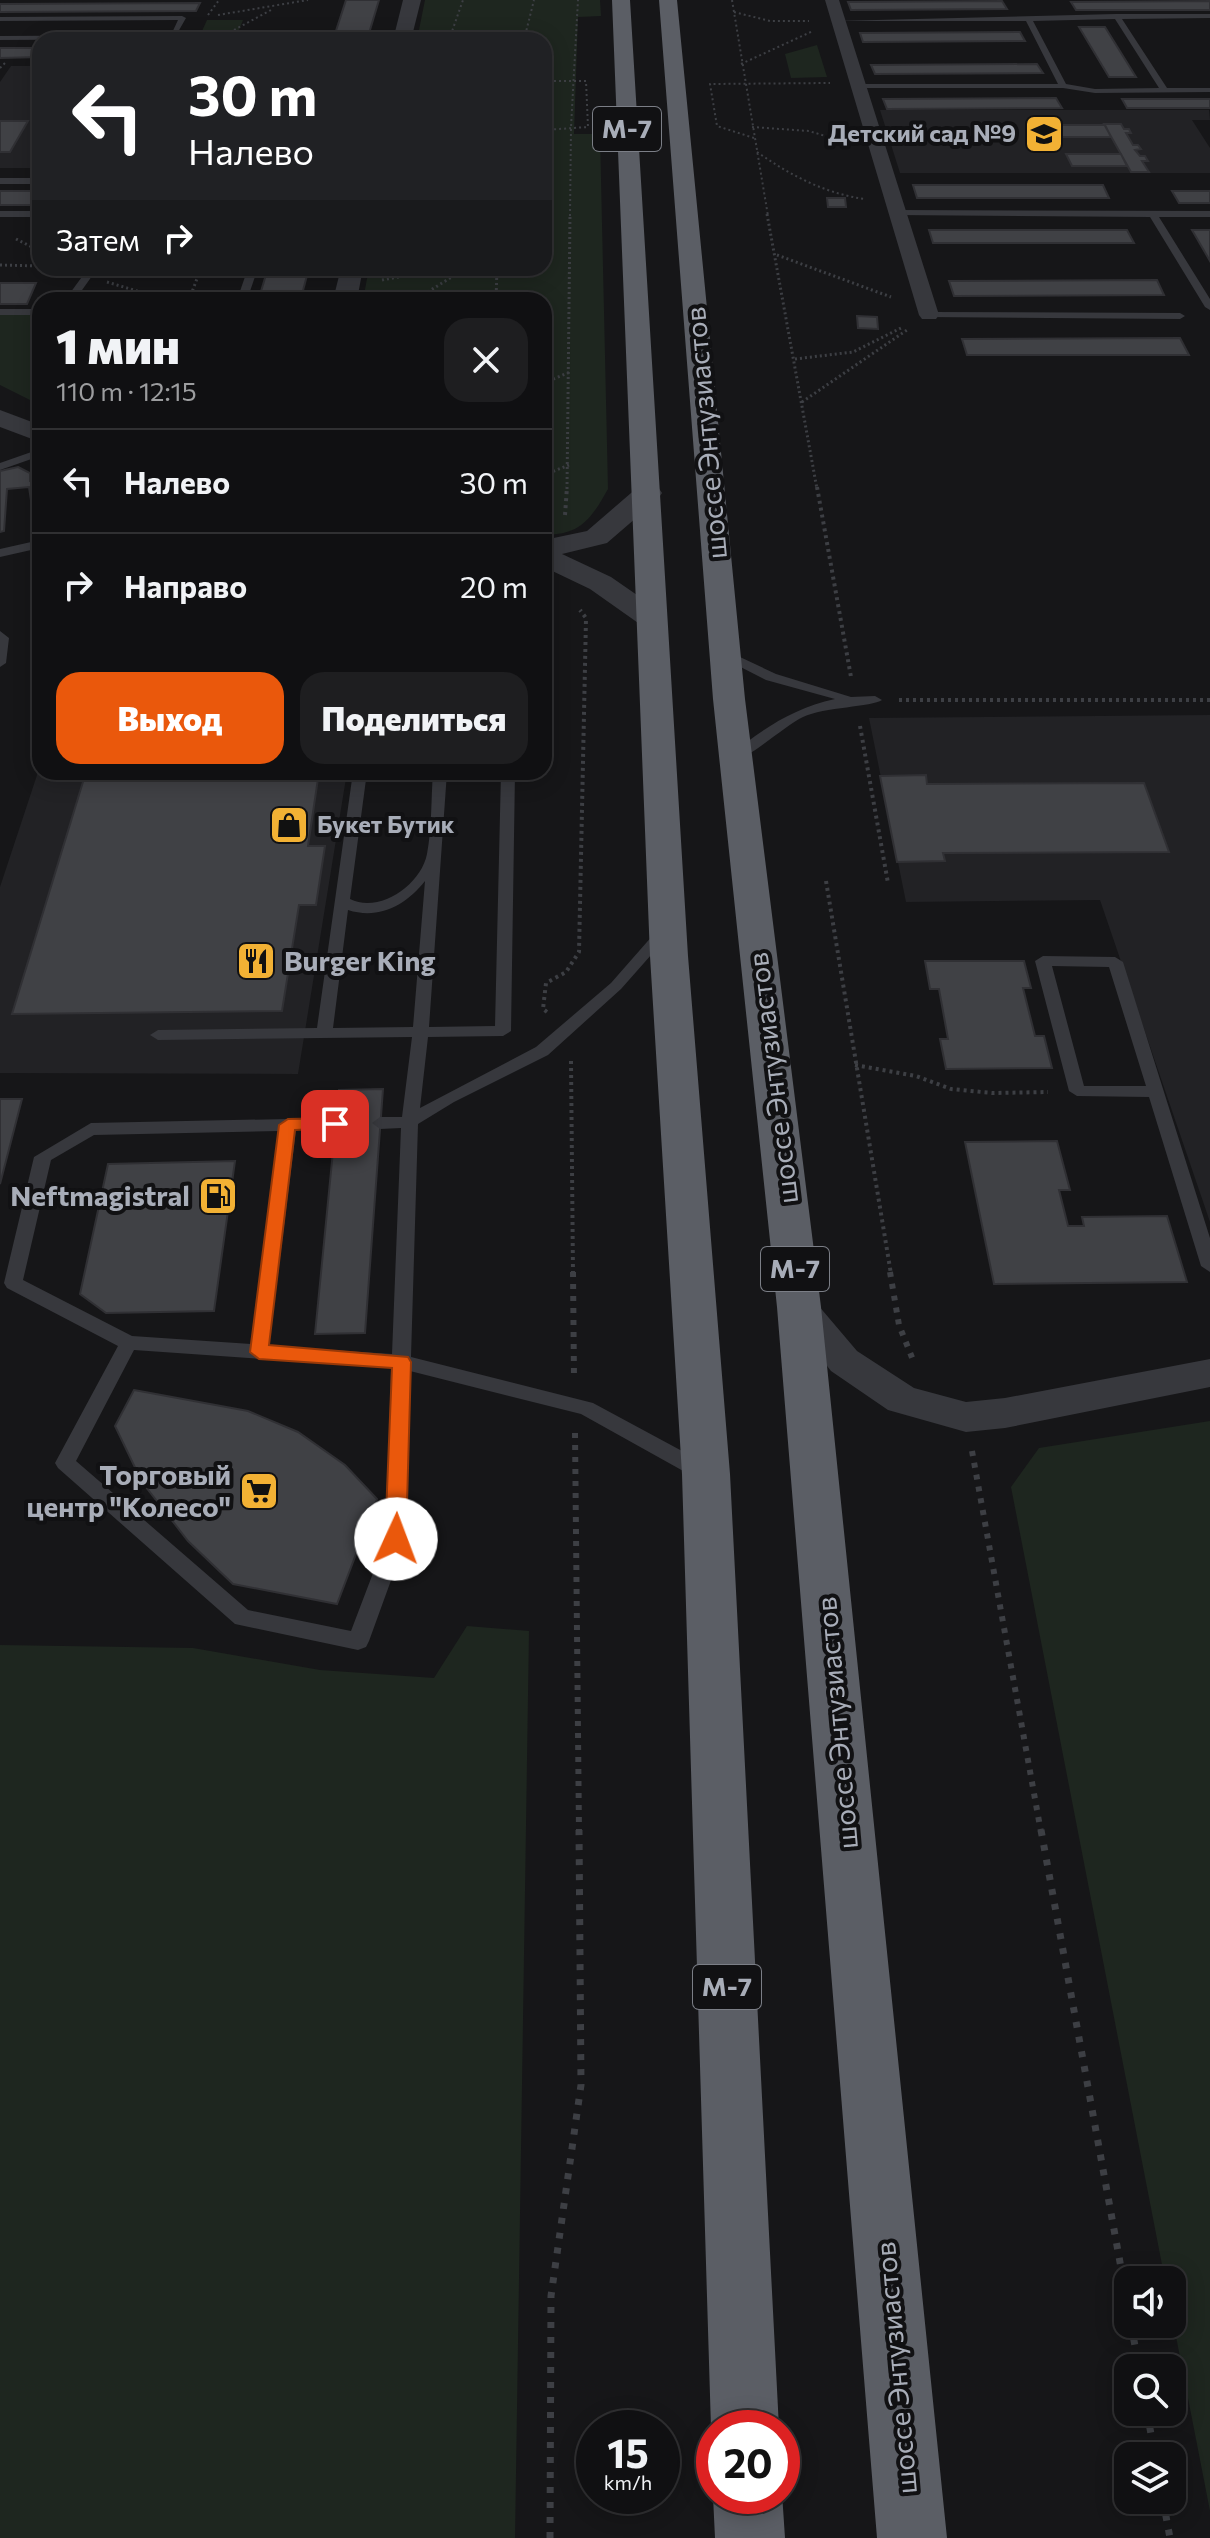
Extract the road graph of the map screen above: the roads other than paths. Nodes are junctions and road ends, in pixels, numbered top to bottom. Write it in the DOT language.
graph roads {
  1 [pos="412,0"];
  2 [pos="621,0"];
  3 [pos="668,0"];
  4 [pos="832,0"];
  5 [pos="1116,16"];
  6 [pos="1210,16"];
  7 [pos="0,19"];
  8 [pos="1029,20"];
  9 [pos="839,21"];
  10 [pos="176,32"];
  11 [pos="404,32"];
  12 [pos="0,38"];
  13 [pos="32,38"];
  14 [pos="859,85"];
  15 [pos="1063,86"];
  16 [pos="1210,90"];
  17 [pos="1165,91"];
  18 [pos="0,181"];
  19 [pos="32,181"];
  20 [pos="896,207"];
  21 [pos="0,214"];
  22 [pos="32,214"];
  23 [pos="1153,214"];
  24 [pos="1210,214"];
  25 [pos="87,276"];
  26 [pos="76,292"];
  27 [pos="1210,307"];
  28 [pos="928,310"];
  29 [pos="0,312"];
  30 [pos="32,312"];
  31 [pos="1180,316"];
  32 [pos="0,418"];
  33 [pos="32,431"];
  34 [pos="32,455"];
  35 [pos="0,467"];
  36 [pos="648,493"];
  37 [pos="32,546"];
  38 [pos="552,547"];
  39 [pos="0,553"];
  40 [pos="552,559"];
  41 [pos="652,619"];
  42 [pos="0,635"];
  43 [pos="725,654"];
  44 [pos="0,663"];
  45 [pos="855,700"];
  46 [pos="875,700"];
  47 [pos="735,758"];
  48 [pos="359,780"];
  49 [pos="439,780"];
  50 [pos="508,780"];
  51 [pos="434,857"];
  52 [pos="342,901"];
  53 [pos="668,926"];
  54 [pos="421,1032"];
  55 [pos="324,1033"];
  56 [pos="158,1035"];
  57 [pos="1154,1092"];
  58 [pos="410,1122"];
  59 [pos="380,1123"];
  60 [pos="335,1124"];
  61 [pos="288,1125"];
  62 [pos="1210,1266"];
  63 [pos="6,1280"];
  64 [pos="799,1307"];
  65 [pos="129,1343"];
  66 [pos="259,1352"];
  67 [pos="401,1362"];
  68 [pos="1210,1373"];
  69 [pos="706,1474"];
  70 [pos="744,2410"];
  71 [pos="749,2514"];
  72 [pos="750,2538"];
  73 [pos="912,2538"];
  1 -- 11 [label="street"];
  2 -- 36 [label="highway, шоссе Энтузиастов / М-7"];
  3 -- 43 [label="highway, шоссе Энтузиастов / М-7"];
  4 -- 9 [label="street"];
  5 -- 6 [label="lane"];
  5 -- 8 [label="lane"];
  5 -- 17 [label="lane"];
  7 -- 10 [label="lane"];
  8 -- 9 [label="lane"];
  8 -- 15 [label="lane"];
  9 -- 14 [label="street"];
  12 -- 13 [label="lane"];
  14 -- 15 [label="lane"];
  14 -- 20 [label="street"];
  15 -- 17 [label="lane"];
  16 -- 17 [label="lane"];
  18 -- 19 [label="lane"];
  20 -- 23 [label="lane"];
  20 -- 28 [label="street"];
  21 -- 22 [label="lane"];
  23 -- 24 [label="lane"];
  23 -- 27 [label="lane"];
  25 -- 26 [label="lane"];
  28 -- 31 [label="lane"];
  29 -- 30 [label="lane"];
  32 -- 33 [label="street"];
  34 -- 35 [label="lane"];
  36 -- 38 [label="street"];
  36 -- 41 [label="highway, шоссе Энтузиастов / М-7"];
  37 -- 39 [label="lane"];
  40 -- 41 [label="street"];
  41 -- 53 [label="highway, шоссе Энтузиастов / М-7"];
  42 -- 44 [label="lane"];
  43 -- 45 [label="lane"];
  43 -- 47 [label="highway, шоссе Энтузиастов / М-7"];
  45 -- 46 [label="lane"];
  45 -- 47 [label="lane"];
  47 -- 64 [label="highway, шоссе Энтузиастов / М-7"];
  48 -- 52 [label="lane"];
  49 -- 51 [label="lane"];
  50 -- 54 [label="lane"];
  51 -- 52 [label="lane"];
  51 -- 54 [label="lane"];
  52 -- 55 [label="lane"];
  53 -- 58 [label="lane"];
  53 -- 69 [label="highway, шоссе Энтузиастов / М-7"];
  54 -- 55 [label="lane"];
  54 -- 58 [label="lane"];
  55 -- 56 [label="lane"];
  57 -- 57 [label="lane"];
  57 -- 62 [label="lane"];
  58 -- 59 [label="lane"];
  58 -- 67 [label="lane"];
  60 -- 61 [label="lane"];
  61 -- 63 [label="lane"];
  61 -- 66 [label="lane"];
  63 -- 65 [label="lane"];
  64 -- 68 [label="street"];
  64 -- 73 [label="highway, шоссе Энтузиастов / М-7"];
  65 -- 66 [label="lane"];
  65 -- 67 [label="lane"];
  66 -- 67 [label="lane"];
  67 -- 69 [label="lane"];
  69 -- 70 [label="highway, шоссе Энтузиастов / М-7"];
  71 -- 72 [label="highway"];
}
